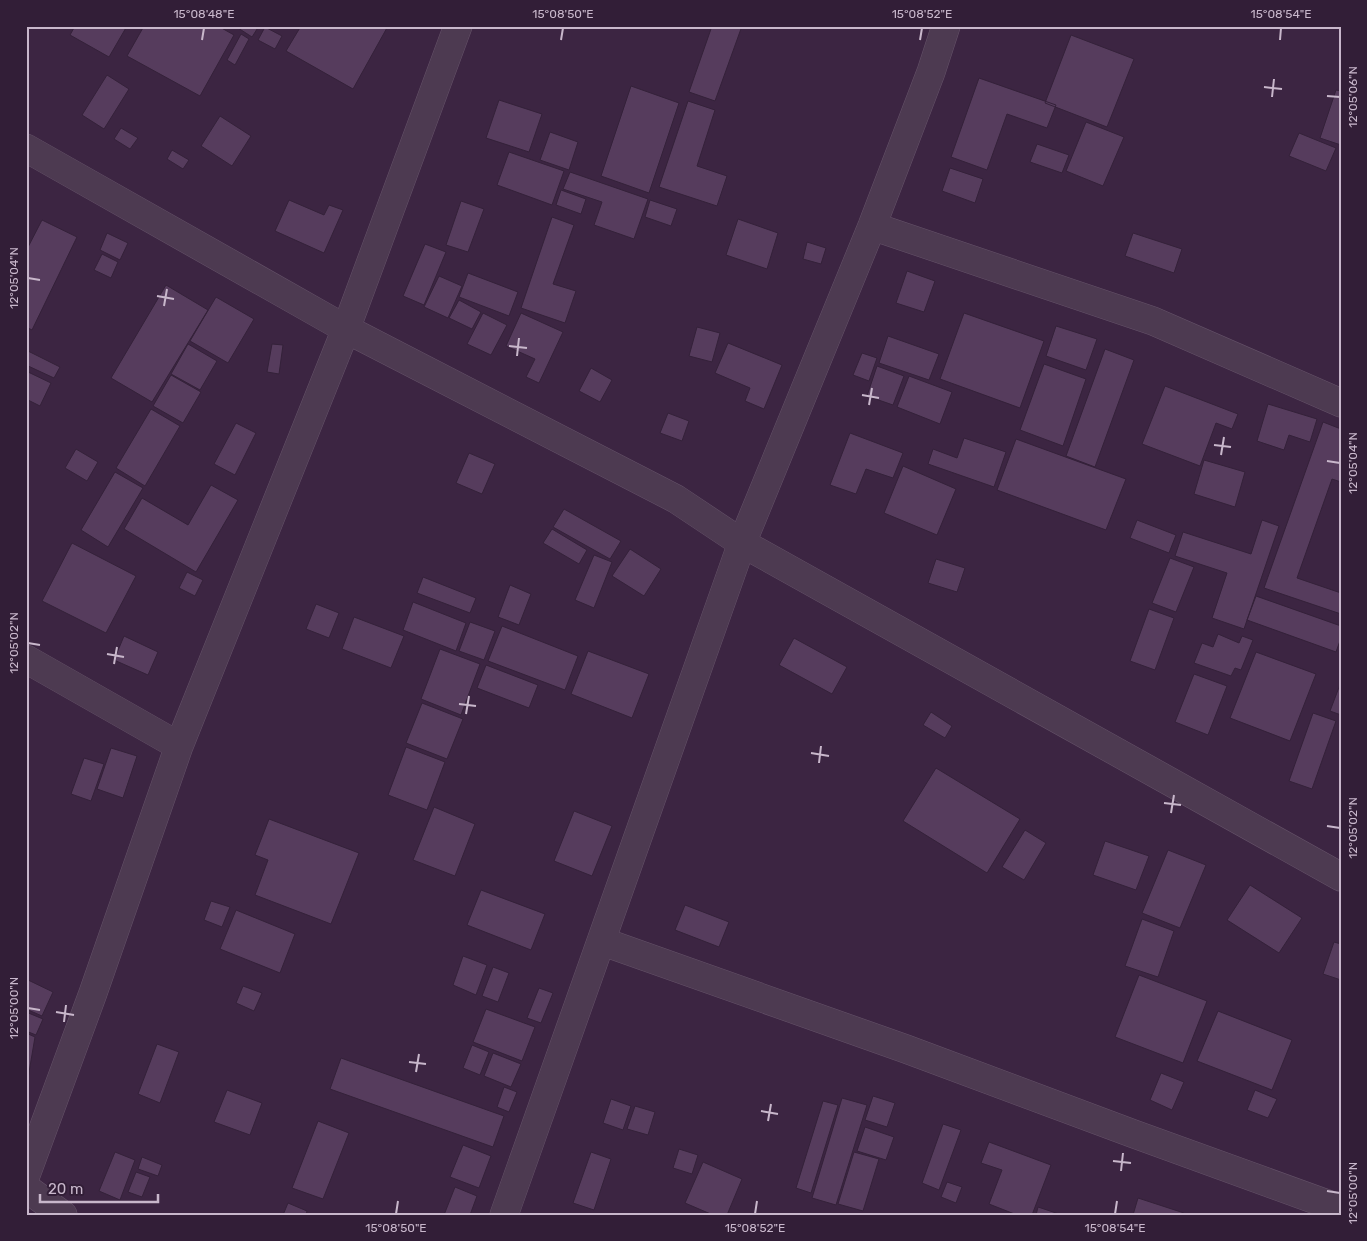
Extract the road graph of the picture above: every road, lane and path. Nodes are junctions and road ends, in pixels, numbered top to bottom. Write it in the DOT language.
graph roads {
  1 [pos="458,26"];
  2 [pos="946,26"];
  3 [pos="26,148"];
  4 [pos="872,226"];
  5 [pos="346,328"];
  6 [pos="1341,403"];
  7 [pos="742,543"];
  8 [pos="26,659"];
  9 [pos="178,746"];
  10 [pos="1341,877"];
  11 [pos="601,940"];
  12 [pos="26,1175"];
  13 [pos="26,1188"];
  14 [pos="1341,1209"];
  15 [pos="62,1215"];
  16 [pos="504,1215"];
  1 -- 5 [label="street"];
  2 -- 4 [label="street"];
  3 -- 5 [label="street"];
  4 -- 6 [label="street"];
  4 -- 7 [label="street"];
  5 -- 7 [label="street"];
  5 -- 9 [label="street"];
  7 -- 10 [label="street"];
  7 -- 11 [label="street"];
  8 -- 9 [label="street"];
  9 -- 12 [label="street"];
  11 -- 14 [label="street"];
  11 -- 16 [label="street"];
  13 -- 15 [label="street"];
}
